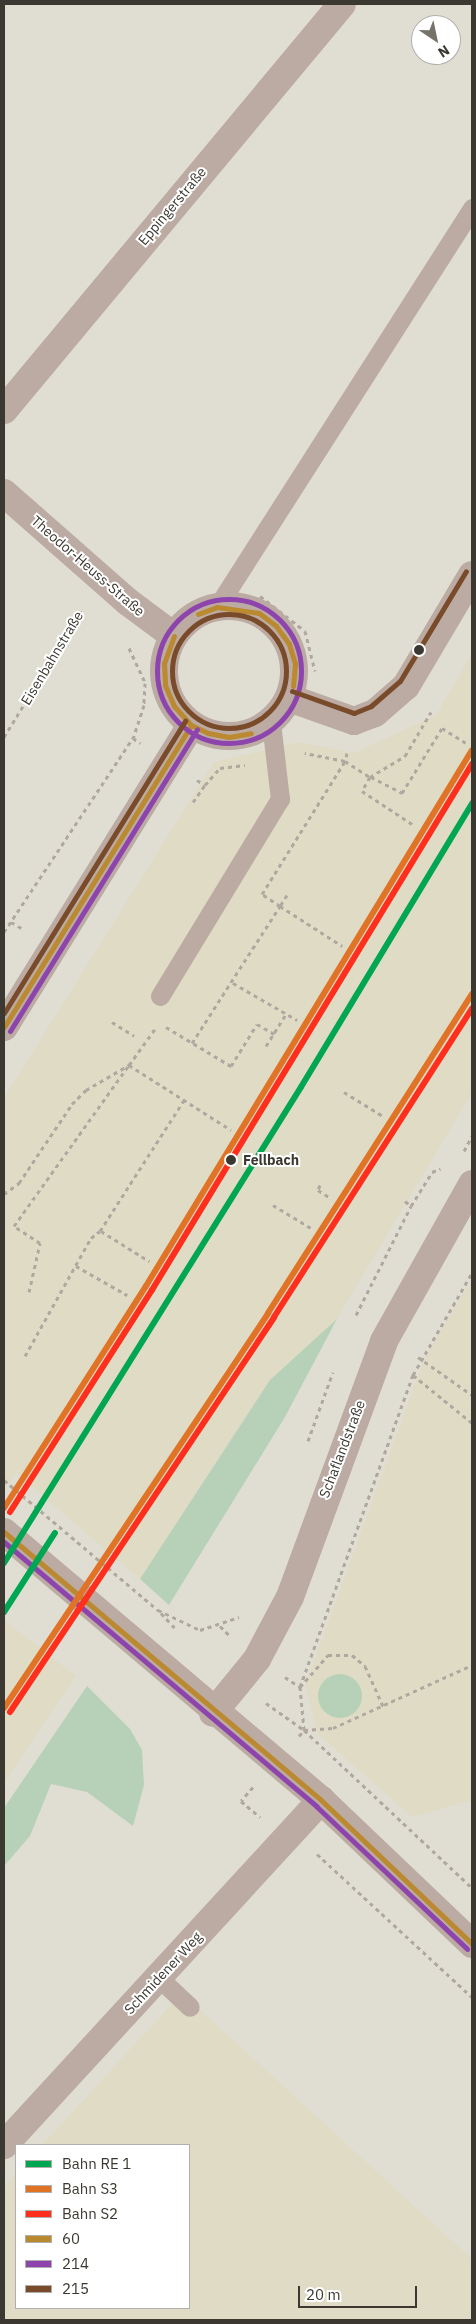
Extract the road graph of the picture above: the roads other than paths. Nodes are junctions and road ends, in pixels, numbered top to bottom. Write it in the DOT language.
graph roads {
  1 [pos="342,4"];
  2 [pos="472,208"];
  3 [pos="4,410"];
  4 [pos="4,493"];
  5 [pos="472,575"];
  6 [pos="222,598"];
  7 [pos="174,636"];
  8 [pos="289,698"];
  9 [pos="271,722"];
  10 [pos="191,725"];
  11 [pos="160,996"];
  12 [pos="4,1027"];
  13 [pos="472,1184"];
  14 [pos="4,1532"];
  15 [pos="213,1713"];
  16 [pos="321,1800"];
  17 [pos="472,1944"];
  18 [pos="159,1978"];
  19 [pos="190,2008"];
  20 [pos="4,2145"];
  1 -- 3 [label="street, Eppingerstraße"];
  2 -- 6 [label="lane"];
  4 -- 7 [label="street, Theodor-Heuss-Straße"];
  5 -- 8 [label="street"];
  6 -- 7 [label="street"];
  6 -- 8 [label="street"];
  7 -- 10 [label="street"];
  8 -- 9 [label="street"];
  9 -- 10 [label="street"];
  9 -- 11 [label="lane"];
  10 -- 12 [label="street"];
  13 -- 15 [label="street, Schaflandstraße"];
  14 -- 15 [label="street"];
  15 -- 16 [label="street"];
  16 -- 17 [label="street"];
  16 -- 18 [label="street, Schmidener Weg"];
  18 -- 19 [label="lane"];
  18 -- 20 [label="street, Schmidener Weg"];
}
